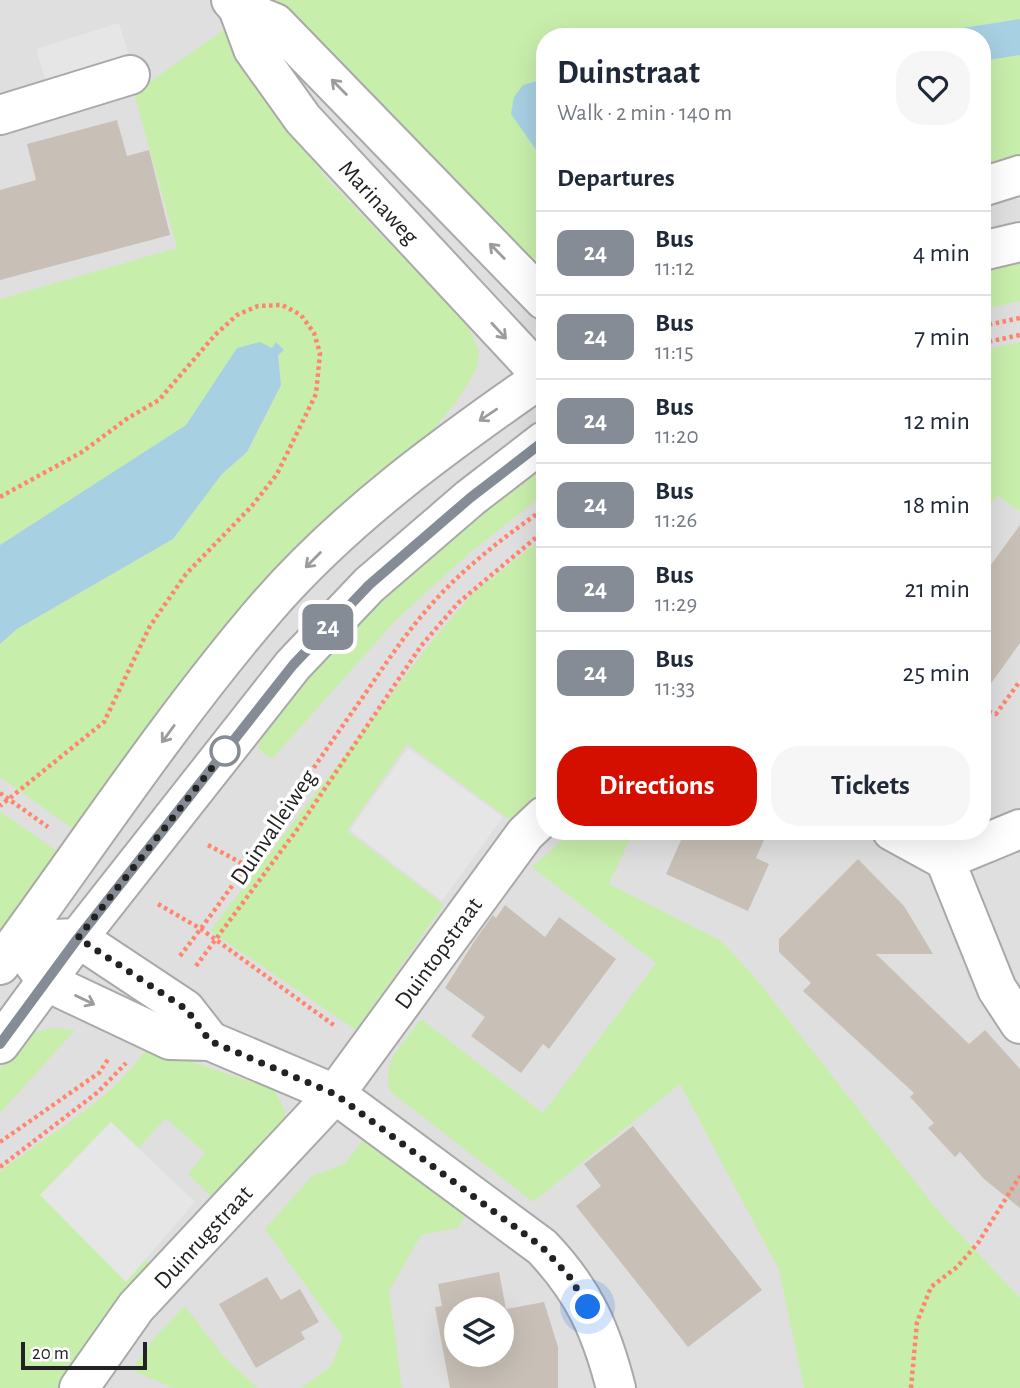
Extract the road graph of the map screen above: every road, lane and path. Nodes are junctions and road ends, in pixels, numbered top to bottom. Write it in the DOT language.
graph roads {
  1 [pos="234,4"];
  2 [pos="130,75"];
  3 [pos="0,115"];
  4 [pos="1020,175"];
  5 [pos="991,184"];
  6 [pos="1020,242"];
  7 [pos="991,249"];
  8 [pos="536,292"];
  9 [pos="1020,318"];
  10 [pos="991,324"];
  11 [pos="1020,335"];
  12 [pos="991,341"];
  13 [pos="536,368"];
  14 [pos="536,383"];
  15 [pos="536,447"];
  16 [pos="0,497"];
  17 [pos="536,515"];
  18 [pos="536,538"];
  19 [pos="1020,681"];
  20 [pos="991,712"];
  21 [pos="0,806"];
  22 [pos="536,824"];
  23 [pos="1020,829"];
  24 [pos="908,840"];
  25 [pos="208,845"];
  26 [pos="945,860"];
  27 [pos="248,867"];
  28 [pos="201,929"];
  29 [pos="78,938"];
  30 [pos="9,953"];
  31 [pos="47,982"];
  32 [pos="155,1013"];
  33 [pos="1020,1024"];
  34 [pos="0,1044"];
  35 [pos="367,1049"];
  36 [pos="335,1094"];
  37 [pos="0,1142"];
  38 [pos="0,1167"];
  39 [pos="1020,1176"];
  40 [pos="79,1388"];
  41 [pos="616,1388"];
  42 [pos="912,1388"];
  8 -- 1 [label="street, Marinaweg, one-way"];
  1 -- 13 [label="street, Marinaweg, one-way"];
  2 -- 3 [label="street"];
  4 -- 5 [label="street"];
  6 -- 7 [label="street"];
  9 -- 10 [label="path"];
  11 -- 12 [label="path"];
  14 -- 30 [label="street, one-way"];
  15 -- 29 [label="street"];
  16 -- 21 [label="path"];
  17 -- 27 [label="path, Duinvalleiweg"];
  18 -- 32 [label="path"];
  19 -- 20 [label="path"];
  22 -- 35 [label="street, Duintopstraat"];
  23 -- 26 [label="street"];
  24 -- 26 [label="street"];
  25 -- 27 [label="path"];
  26 -- 33 [label="street"];
  27 -- 28 [label="path, Duinvalleiweg"];
  28 -- 32 [label="path, Duinvalleiweg"];
  28 -- 35 [label="path"];
  29 -- 30 [label="street"];
  29 -- 31 [label="street"];
  29 -- 32 [label="street"];
  30 -- 31 [label="street"];
  31 -- 32 [label="street, one-way"];
  31 -- 34 [label="street"];
  32 -- 36 [label="street"];
  32 -- 37 [label="path, Duinvalleiweg"];
  32 -- 38 [label="path"];
  35 -- 36 [label="street, Duintopstraat"];
  36 -- 40 [label="street, Duinrugstraat"];
  36 -- 41 [label="street"];
  39 -- 42 [label="path"];
}
